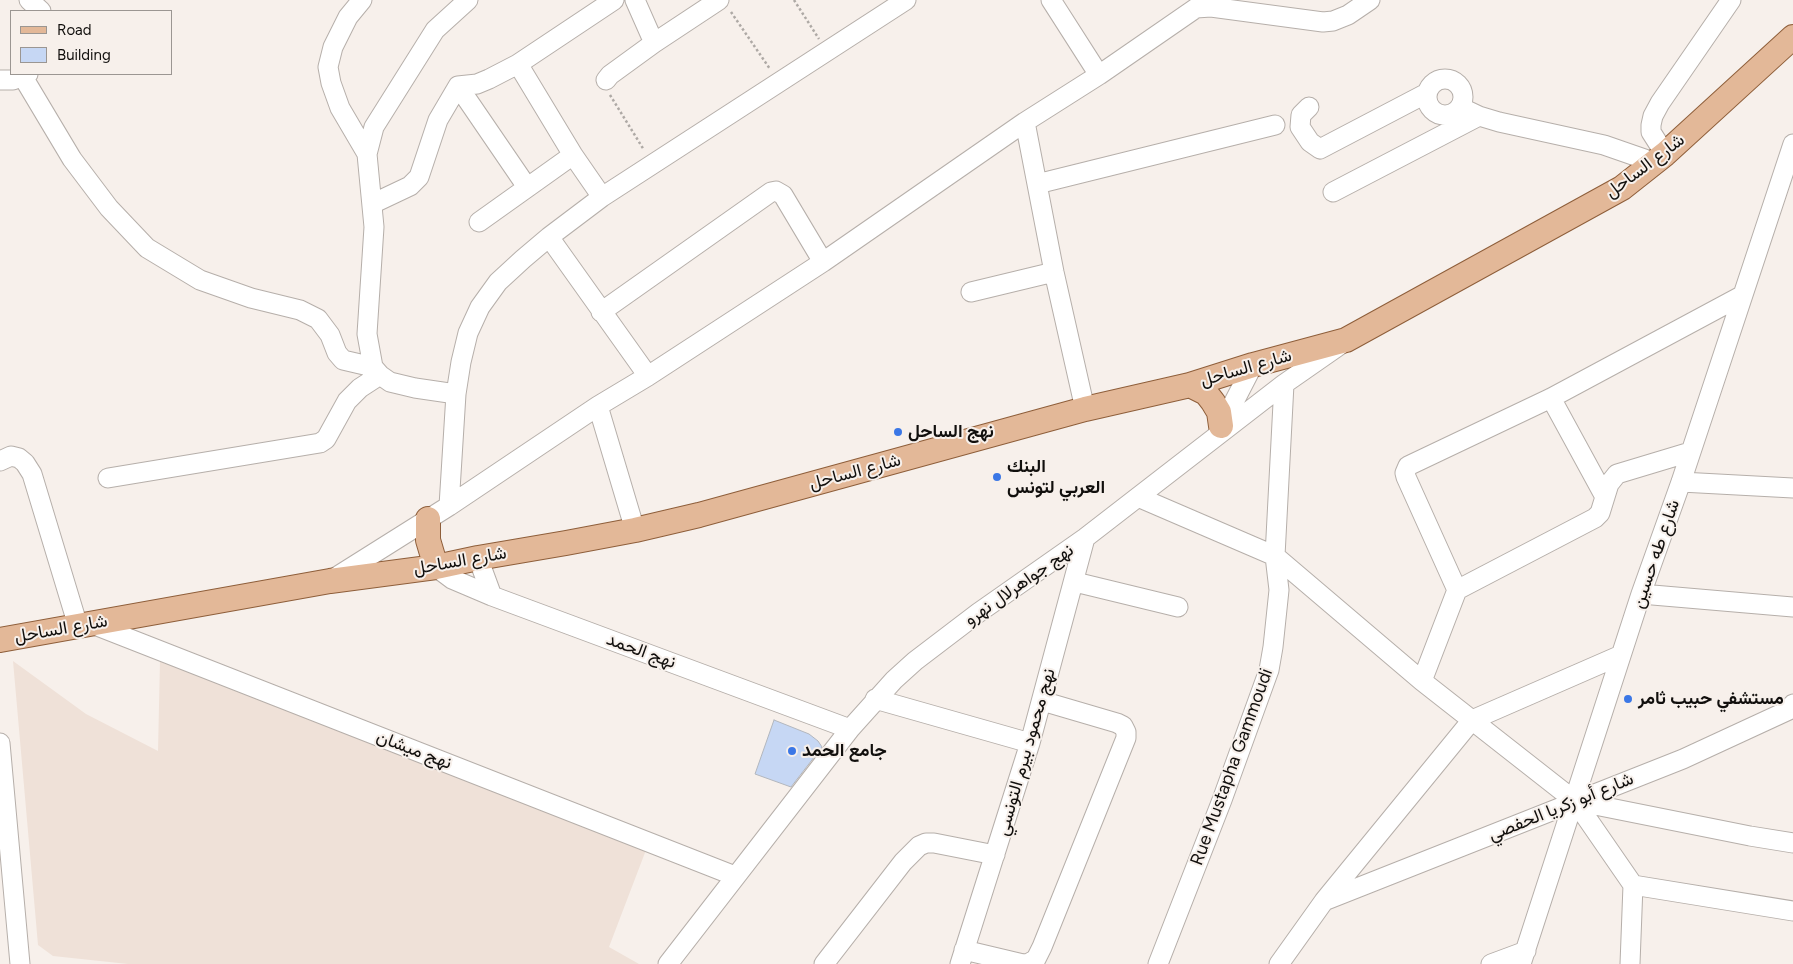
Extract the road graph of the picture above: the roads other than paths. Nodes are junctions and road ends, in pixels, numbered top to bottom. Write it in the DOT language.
graph roads {
  1 [pos="362,0"];
  2 [pos="468,0"];
  3 [pos="614,0"];
  4 [pos="635,0"];
  5 [pos="906,0"];
  6 [pos="1051,0"];
  7 [pos="1370,0"];
  8 [pos="1731,0"];
  9 [pos="723,4"];
  10 [pos="1793,37"];
  11 [pos="654,43"];
  12 [pos="518,64"];
  13 [pos="25,75"];
  14 [pos="1099,75"];
  15 [pos="0,80"];
  16 [pos="606,80"];
  17 [pos="458,86"];
  18 [pos="1427,93"];
  19 [pos="1309,107"];
  20 [pos="1460,107"];
  21 [pos="1479,116"];
  22 [pos="1025,122"];
  23 [pos="1275,125"];
  24 [pos="1793,144"];
  25 [pos="367,154"];
  26 [pos="573,155"];
  27 [pos="1659,158"];
  28 [pos="1037,184"];
  29 [pos="527,187"];
  30 [pos="1333,192"];
  31 [pos="602,197"];
  32 [pos="372,204"];
  33 [pos="478,222"];
  34 [pos="549,237"];
  35 [pos="823,262"];
  36 [pos="1054,272"];
  37 [pos="971,292"];
  38 [pos="1743,296"];
  39 [pos="600,312"];
  40 [pos="1346,340"];
  41 [pos="1253,365"];
  42 [pos="377,371"];
  43 [pos="648,376"];
  44 [pos="1284,384"];
  45 [pos="1190,385"];
  46 [pos="456,394"];
  47 [pos="1551,398"];
  48 [pos="598,406"];
  49 [pos="1085,409"];
  50 [pos="1218,432"];
  51 [pos="1690,452"];
  52 [pos="0,461"];
  53 [pos="108,478"];
  54 [pos="1681,482"];
  55 [pos="1793,488"];
  56 [pos="1138,497"];
  57 [pos="1605,497"];
  58 [pos="449,506"];
  59 [pos="428,520"];
  60 [pos="635,530"];
  61 [pos="1085,538"];
  62 [pos="1274,556"];
  63 [pos="478,558"];
  64 [pos="436,567"];
  65 [pos="330,581"];
  66 [pos="1074,582"];
  67 [pos="1457,590"];
  68 [pos="1641,594"];
  69 [pos="492,596"];
  70 [pos="1178,606"];
  71 [pos="1793,606"];
  72 [pos="85,625"];
  73 [pos="0,640"];
  74 [pos="1621,655"];
  75 [pos="1422,681"];
  76 [pos="875,699"];
  77 [pos="1042,701"];
  78 [pos="1792,709"];
  79 [pos="1472,720"];
  80 [pos="850,729"];
  81 [pos="0,743"];
  82 [pos="1030,743"];
  83 [pos="3,800"];
  84 [pos="1575,801"];
  85 [pos="1793,843"];
  86 [pos="995,855"];
  87 [pos="735,876"];
  88 [pos="1633,885"];
  89 [pos="1324,901"];
  90 [pos="1793,911"];
  91 [pos="1292,946"];
  92 [pos="962,957"];
  93 [pos="1523,958"];
  94 [pos="676,962"];
  95 [pos="20,964"];
  96 [pos="824,964"];
  97 [pos="1158,964"];
  98 [pos="1279,964"];
  99 [pos="1299,964"];
  100 [pos="1491,964"];
  101 [pos="1630,964"];
  1 -- 25 [label="street"];
  2 -- 25 [label="street"];
  3 -- 12 [label="street"];
  4 -- 11 [label="street"];
  5 -- 31 [label="street"];
  6 -- 14 [label="street"];
  7 -- 14 [label="street"];
  8 -- 27 [label="street"];
  9 -- 11 [label="street"];
  10 -- 27 [label="main road, شارع الساحل"];
  11 -- 16 [label="street"];
  12 -- 17 [label="street"];
  12 -- 26 [label="street"];
  13 -- 15 [label="street"];
  13 -- 42 [label="street"];
  14 -- 22 [label="street"];
  17 -- 29 [label="street"];
  17 -- 32 [label="street"];
  18 -- 19 [label="street"];
  18 -- 20 [label="street"];
  18 -- 20 [label="street"];
  20 -- 21 [label="street"];
  21 -- 27 [label="street"];
  21 -- 30 [label="street"];
  22 -- 28 [label="street"];
  22 -- 35 [label="street"];
  23 -- 28 [label="street"];
  24 -- 38 [label="street, شارع طه حسين"];
  25 -- 32 [label="street"];
  26 -- 29 [label="street"];
  26 -- 31 [label="street"];
  27 -- 40 [label="main road, شارع الساحل"];
  28 -- 36 [label="street"];
  29 -- 33 [label="street"];
  31 -- 34 [label="street"];
  32 -- 42 [label="street"];
  34 -- 39 [label="street"];
  34 -- 46 [label="street"];
  35 -- 39 [label="street"];
  35 -- 43 [label="street"];
  36 -- 37 [label="street"];
  36 -- 49 [label="street"];
  38 -- 47 [label="street"];
  38 -- 51 [label="street, شارع طه حسين"];
  39 -- 43 [label="street"];
  40 -- 41 [label="main road, شارع الساحل"];
  40 -- 44 [label="street, نهج جواهرلال نهرو"];
  41 -- 45 [label="main road, شارع الساحل"];
  41 -- 50 [label="street"];
  42 -- 46 [label="street"];
  42 -- 53 [label="street"];
  43 -- 48 [label="street"];
  44 -- 50 [label="street, نهج جواهرلال نهرو"];
  44 -- 62 [label="street, Rue Mustapha Gammoudi"];
  45 -- 49 [label="main road, شارع الساحل"];
  45 -- 50 [label="main road"];
  46 -- 58 [label="street"];
  47 -- 57 [label="street"];
  47 -- 67 [label="street"];
  48 -- 58 [label="street"];
  48 -- 60 [label="street"];
  49 -- 60 [label="main road, شارع الساحل"];
  50 -- 56 [label="street, نهج جواهرلال نهرو"];
  51 -- 54 [label="street, شارع طه حسين"];
  51 -- 57 [label="street"];
  52 -- 72 [label="street"];
  54 -- 55 [label="street"];
  54 -- 68 [label="street, شارع طه حسين"];
  56 -- 61 [label="street, نهج جواهرلال نهرو"];
  56 -- 62 [label="street"];
  57 -- 67 [label="street"];
  58 -- 59 [label="street"];
  59 -- 64 [label="main road"];
  59 -- 65 [label="street"];
  60 -- 63 [label="main road, شارع الساحل"];
  61 -- 66 [label="street, نهج محمود بيرم التونسي"];
  61 -- 76 [label="street, نهج جواهرلال نهرو"];
  62 -- 75 [label="street"];
  62 -- 97 [label="street, Rue Mustapha Gammoudi"];
  63 -- 64 [label="main road, شارع الساحل"];
  63 -- 69 [label="street"];
  64 -- 65 [label="main road, شارع الساحل"];
  64 -- 69 [label="street, نهج الحمد"];
  65 -- 72 [label="main road, شارع الساحل"];
  66 -- 70 [label="street"];
  66 -- 77 [label="street, نهج محمود بيرم التونسي"];
  67 -- 75 [label="street"];
  68 -- 71 [label="street"];
  68 -- 74 [label="street, شارع طه حسين"];
  69 -- 80 [label="street, نهج الحمد"];
  72 -- 73 [label="main road, شارع الساحل"];
  72 -- 87 [label="street, نهج ميشان"];
  74 -- 79 [label="street"];
  74 -- 84 [label="street, شارع طه حسين"];
  75 -- 79 [label="street"];
  76 -- 80 [label="street, نهج جواهرلال نهرو"];
  76 -- 82 [label="street"];
  77 -- 82 [label="street, نهج محمود بيرم التونسي"];
  77 -- 92 [label="street"];
  78 -- 84 [label="street, شارع أبو زكريا الحفصي"];
  79 -- 84 [label="street"];
  79 -- 89 [label="street"];
  80 -- 87 [label="street, نهج جواهرلال نهرو"];
  81 -- 83 [label="street"];
  82 -- 86 [label="street, نهج محمود بيرم التونسي"];
  83 -- 95 [label="street"];
  84 -- 85 [label="street"];
  84 -- 88 [label="street"];
  84 -- 89 [label="street, شارع أبو زكريا الحفصي"];
  84 -- 93 [label="street, شارع طه حسين"];
  86 -- 92 [label="street, نهج محمود بيرم التونسي"];
  86 -- 96 [label="street"];
  87 -- 94 [label="street, نهج جواهرلال نهرو"];
  88 -- 90 [label="street"];
  88 -- 101 [label="street"];
  89 -- 91 [label="street"];
  91 -- 98 [label="street"];
  91 -- 99 [label="street"];
  93 -- 100 [label="street"];
}
